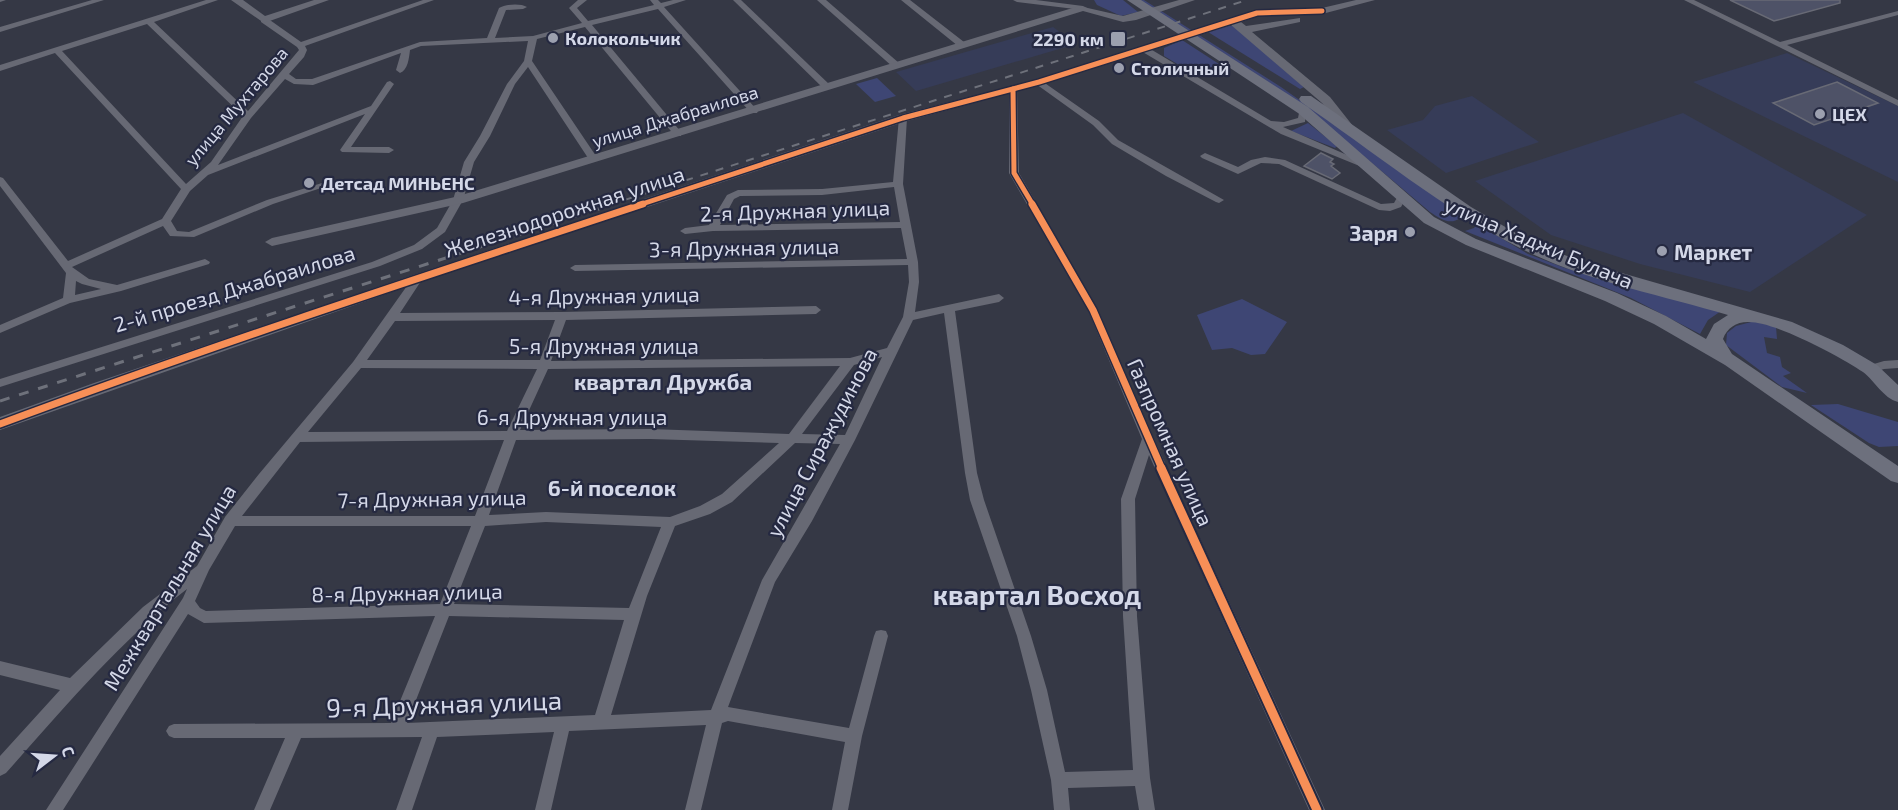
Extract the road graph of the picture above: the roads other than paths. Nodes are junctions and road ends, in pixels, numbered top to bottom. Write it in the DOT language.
graph roads {
  1 [pos="100,0"];
  2 [pos="214,0"];
  3 [pos="236,0"];
  4 [pos="324,0"];
  5 [pos="430,0"];
  6 [pos="583,0"];
  7 [pos="682,0"];
  8 [pos="737,0"];
  9 [pos="821,0"];
  10 [pos="905,0"];
  11 [pos="1017,0"];
  12 [pos="1134,0"];
  13 [pos="1370,0"];
  14 [pos="1380,0"];
  15 [pos="1688,0"];
  16 [pos="1187,1"];
  17 [pos="656,3"];
  18 [pos="1084,4"];
  19 [pos="1152,5"];
  20 [pos="523,7"];
  21 [pos="1323,12"];
  22 [pos="1898,13"];
  23 [pos="264,20"];
  24 [pos="1232,20"];
  25 [pos="149,21"];
  26 [pos="587,24"];
  27 [pos="0,30"];
  28 [pos="1244,30"];
  29 [pos="533,38"];
  30 [pos="490,40"];
  31 [pos="961,44"];
  32 [pos="300,45"];
  33 [pos="1779,45"];
  34 [pos="406,48"];
  35 [pos="1144,49"];
  36 [pos="57,50"];
  37 [pos="528,61"];
  38 [pos="896,65"];
  39 [pos="0,68"];
  40 [pos="400,70"];
  41 [pos="283,74"];
  42 [pos="1039,82"];
  43 [pos="390,84"];
  44 [pos="827,87"];
  45 [pos="1013,89"];
  46 [pos="1898,103"];
  47 [pos="1314,105"];
  48 [pos="372,108"];
  49 [pos="754,111"];
  50 [pos="248,116"];
  51 [pos="1255,116"];
  52 [pos="903,118"];
  53 [pos="678,134"];
  54 [pos="389,150"];
  55 [pos="1205,156"];
  56 [pos="594,159"];
  57 [pos="1369,166"];
  58 [pos="204,174"];
  59 [pos="0,180"];
  60 [pos="898,184"];
  61 [pos="326,185"];
  62 [pos="186,189"];
  63 [pos="1402,196"];
  64 [pos="458,200"];
  65 [pos="1220,200"];
  66 [pos="1466,210"];
  67 [pos="1429,220"];
  68 [pos="166,221"];
  69 [pos="906,225"];
  70 [pos="713,228"];
  71 [pos="685,231"];
  72 [pos="272,242"];
  73 [pos="205,262"];
  74 [pos="913,262"];
  75 [pos="575,268"];
  76 [pos="68,269"];
  77 [pos="418,278"];
  78 [pos="117,289"];
  79 [pos="999,298"];
  80 [pos="67,300"];
  81 [pos="816,310"];
  82 [pos="949,310"];
  83 [pos="562,316"];
  84 [pos="1756,316"];
  85 [pos="393,317"];
  86 [pos="909,317"];
  87 [pos="0,329"];
  88 [pos="890,351"];
  89 [pos="1731,361"];
  90 [pos="850,362"];
  91 [pos="358,364"];
  92 [pos="1898,364"];
  93 [pos="544,365"];
  94 [pos="1871,369"];
  95 [pos="0,382"];
  96 [pos="1898,396"];
  97 [pos="0,423"];
  98 [pos="512,434"];
  99 [pos="296,437"];
  100 [pos="792,438"];
  101 [pos="1148,439"];
  102 [pos="849,440"];
  103 [pos="1873,457"];
  104 [pos="1898,462"];
  105 [pos="1898,476"];
  106 [pos="230,521"];
  107 [pos="480,521"];
  108 [pos="670,522"];
  109 [pos="200,570"];
  110 [pos="188,602"];
  111 [pos="442,610"];
  112 [pos="632,614"];
  113 [pos="881,636"];
  114 [pos="0,668"];
  115 [pos="73,686"];
  116 [pos="716,717"];
  117 [pos="601,722"];
  118 [pos="563,724"];
  119 [pos="432,729"];
  120 [pos="396,730"];
  121 [pos="174,731"];
  122 [pos="296,731"];
  123 [pos="854,736"];
  124 [pos="0,768"];
  125 [pos="1142,778"];
  126 [pos="1059,780"];
  127 [pos="54,810"];
  128 [pos="262,810"];
  129 [pos="404,810"];
  130 [pos="543,810"];
  131 [pos="693,810"];
  132 [pos="840,810"];
  133 [pos="1062,810"];
  134 [pos="1147,810"];
  135 [pos="1317,810"];
  1 -- 27 [label="street"];
  2 -- 25 [label="street"];
  3 -- 23 [label="street, улица Мухтарова"];
  4 -- 23 [label="street"];
  5 -- 32 [label="street"];
  6 -- 26 [label="street"];
  7 -- 17 [label="street"];
  8 -- 44 [label="street"];
  9 -- 38 [label="street"];
  10 -- 31 [label="street"];
  11 -- 18 [label="street"];
  12 -- 19 [label="main road, улица Хаджи Булача"];
  13 -- 21 [label="street"];
  14 -- 21 [label="street"];
  15 -- 33 [label="street"];
  16 -- 18 [label="street"];
  17 -- 26 [label="street"];
  17 -- 49 [label="street"];
  18 -- 31 [label="street, улица Джабраилова"];
  19 -- 47 [label="main road, улица Хаджи Булача"];
  20 -- 30 [label="street"];
  21 -- 24 [label="street, Железнодорожная улица"];
  21 -- 28 [label="street"];
  22 -- 33 [label="street"];
  23 -- 32 [label="street, улица Мухтарова"];
  24 -- 28 [label="street"];
  24 -- 35 [label="street, Железнодорожная улица"];
  25 -- 36 [label="street"];
  25 -- 50 [label="street"];
  26 -- 29 [label="street"];
  26 -- 53 [label="street"];
  28 -- 47 [label="street"];
  29 -- 30 [label="street"];
  29 -- 37 [label="street"];
  30 -- 34 [label="street"];
  31 -- 38 [label="street, улица Джабраилова"];
  32 -- 41 [label="street, улица Мухтарова"];
  33 -- 46 [label="street"];
  34 -- 40 [label="street"];
  34 -- 41 [label="street"];
  35 -- 42 [label="street, Железнодорожная улица"];
  35 -- 51 [label="street"];
  36 -- 39 [label="street"];
  36 -- 62 [label="street"];
  37 -- 56 [label="street"];
  37 -- 64 [label="street, 2-й проезд Джабраилова"];
  38 -- 44 [label="street, улица Джабраилова"];
  41 -- 50 [label="street, улица Мухтарова"];
  42 -- 45 [label="street, Железнодорожная улица"];
  42 -- 65 [label="street"];
  43 -- 48 [label="street"];
  44 -- 49 [label="street, улица Джабраилова"];
  45 -- 52 [label="street, Железнодорожная улица"];
  45 -- 101 [label="street, Газпромная улица"];
  47 -- 51 [label="street"];
  47 -- 57 [label="main road, улица Хаджи Булача"];
  47 -- 66 [label="main road, улица Хаджи Булача"];
  48 -- 54 [label="street"];
  48 -- 58 [label="street"];
  49 -- 53 [label="street, улица Джабраилова"];
  50 -- 58 [label="street, улица Мухтарова"];
  51 -- 57 [label="street"];
  52 -- 60 [label="street, улица Сиражудинова"];
  52 -- 77 [label="street, Железнодорожная улица"];
  53 -- 56 [label="street, улица Джабраилова"];
  55 -- 63 [label="street"];
  56 -- 64 [label="street, улица Джабраилова"];
  57 -- 63 [label="main road, улица Хаджи Булача"];
  58 -- 62 [label="street, улица Мухтарова"];
  59 -- 76 [label="street"];
  60 -- 69 [label="street, улица Сиражудинова"];
  60 -- 70 [label="street"];
  61 -- 68 [label="street"];
  62 -- 68 [label="street, улица Мухтарова"];
  63 -- 67 [label="main road, улица Хаджи Булача"];
  64 -- 72 [label="street, улица Джабраилова"];
  64 -- 95 [label="street, 2-й проезд Джабраилова"];
  66 -- 67 [label="main road"];
  66 -- 84 [label="main road, улица Хаджи Булача"];
  67 -- 89 [label="main road, улица Хаджи Булача"];
  68 -- 76 [label="street"];
  69 -- 70 [label="street, 2-я Дружная улица"];
  69 -- 74 [label="street, улица Сиражудинова"];
  70 -- 71 [label="street, 2-я Дружная улица"];
  73 -- 78 [label="street"];
  74 -- 75 [label="street, 3-я Дружная улица"];
  74 -- 86 [label="street, улица Сиражудинова"];
  76 -- 78 [label="street"];
  76 -- 80 [label="street"];
  77 -- 85 [label="street, Межквартальная улица"];
  77 -- 97 [label="street, Железнодорожная улица"];
  78 -- 80 [label="street"];
  79 -- 82 [label="street"];
  80 -- 87 [label="street"];
  81 -- 83 [label="street, 4-я Дружная улица"];
  82 -- 86 [label="street"];
  82 -- 126 [label="street"];
  83 -- 85 [label="street, 4-я Дружная улица"];
  83 -- 93 [label="street"];
  84 -- 89 [label="main road"];
  84 -- 94 [label="main road, улица Хаджи Булача"];
  85 -- 91 [label="street, Межквартальная улица"];
  86 -- 88 [label="street, улица Сиражудинова"];
  88 -- 90 [label="street, 5-я Дружная улица"];
  88 -- 102 [label="street, улица Сиражудинова"];
  89 -- 103 [label="main road, улица Хаджи Булача"];
  90 -- 93 [label="street, 5-я Дружная улица"];
  90 -- 100 [label="street"];
  91 -- 93 [label="street, 5-я Дружная улица"];
  91 -- 99 [label="street, Межквартальная улица"];
  92 -- 94 [label="street"];
  93 -- 98 [label="street"];
  94 -- 96 [label="main road, улица Хаджи Булача"];
  98 -- 99 [label="street, 6-я Дружная улица"];
  98 -- 100 [label="street, 6-я Дружная улица"];
  98 -- 107 [label="street"];
  99 -- 106 [label="street, Межквартальная улица"];
  100 -- 102 [label="street, 6-я Дружная улица"];
  100 -- 108 [label="street"];
  101 -- 125 [label="street"];
  101 -- 135 [label="street, Газпромная улица"];
  102 -- 116 [label="street, улица Сиражудинова"];
  103 -- 104 [label="main road"];
  103 -- 105 [label="main road, улица Хаджи Булача"];
  106 -- 107 [label="street, 7-я Дружная улица"];
  106 -- 109 [label="street, Межквартальная улица"];
  107 -- 108 [label="street, 7-я Дружная улица"];
  107 -- 111 [label="street"];
  108 -- 112 [label="street"];
  109 -- 110 [label="street, Межквартальная улица"];
  109 -- 115 [label="street"];
  110 -- 111 [label="street, 8-я Дружная улица"];
  110 -- 127 [label="street, Межквартальная улица"];
  111 -- 112 [label="street, 8-я Дружная улица"];
  111 -- 120 [label="street"];
  112 -- 117 [label="street"];
  113 -- 123 [label="street"];
  114 -- 115 [label="street"];
  115 -- 124 [label="street"];
  116 -- 117 [label="street, 9-я Дружная улица"];
  116 -- 123 [label="street, 9-я Дружная улица"];
  116 -- 131 [label="street, улица Сиражудинова"];
  117 -- 118 [label="street, 9-я Дружная улица"];
  118 -- 119 [label="street, 9-я Дружная улица"];
  118 -- 130 [label="street"];
  119 -- 120 [label="street, 9-я Дружная улица"];
  119 -- 129 [label="street"];
  120 -- 122 [label="street, 9-я Дружная улица"];
  121 -- 122 [label="street, 9-я Дружная улица"];
  122 -- 128 [label="street"];
  123 -- 132 [label="street"];
  125 -- 126 [label="street"];
  125 -- 134 [label="street"];
  126 -- 133 [label="street"];
}
